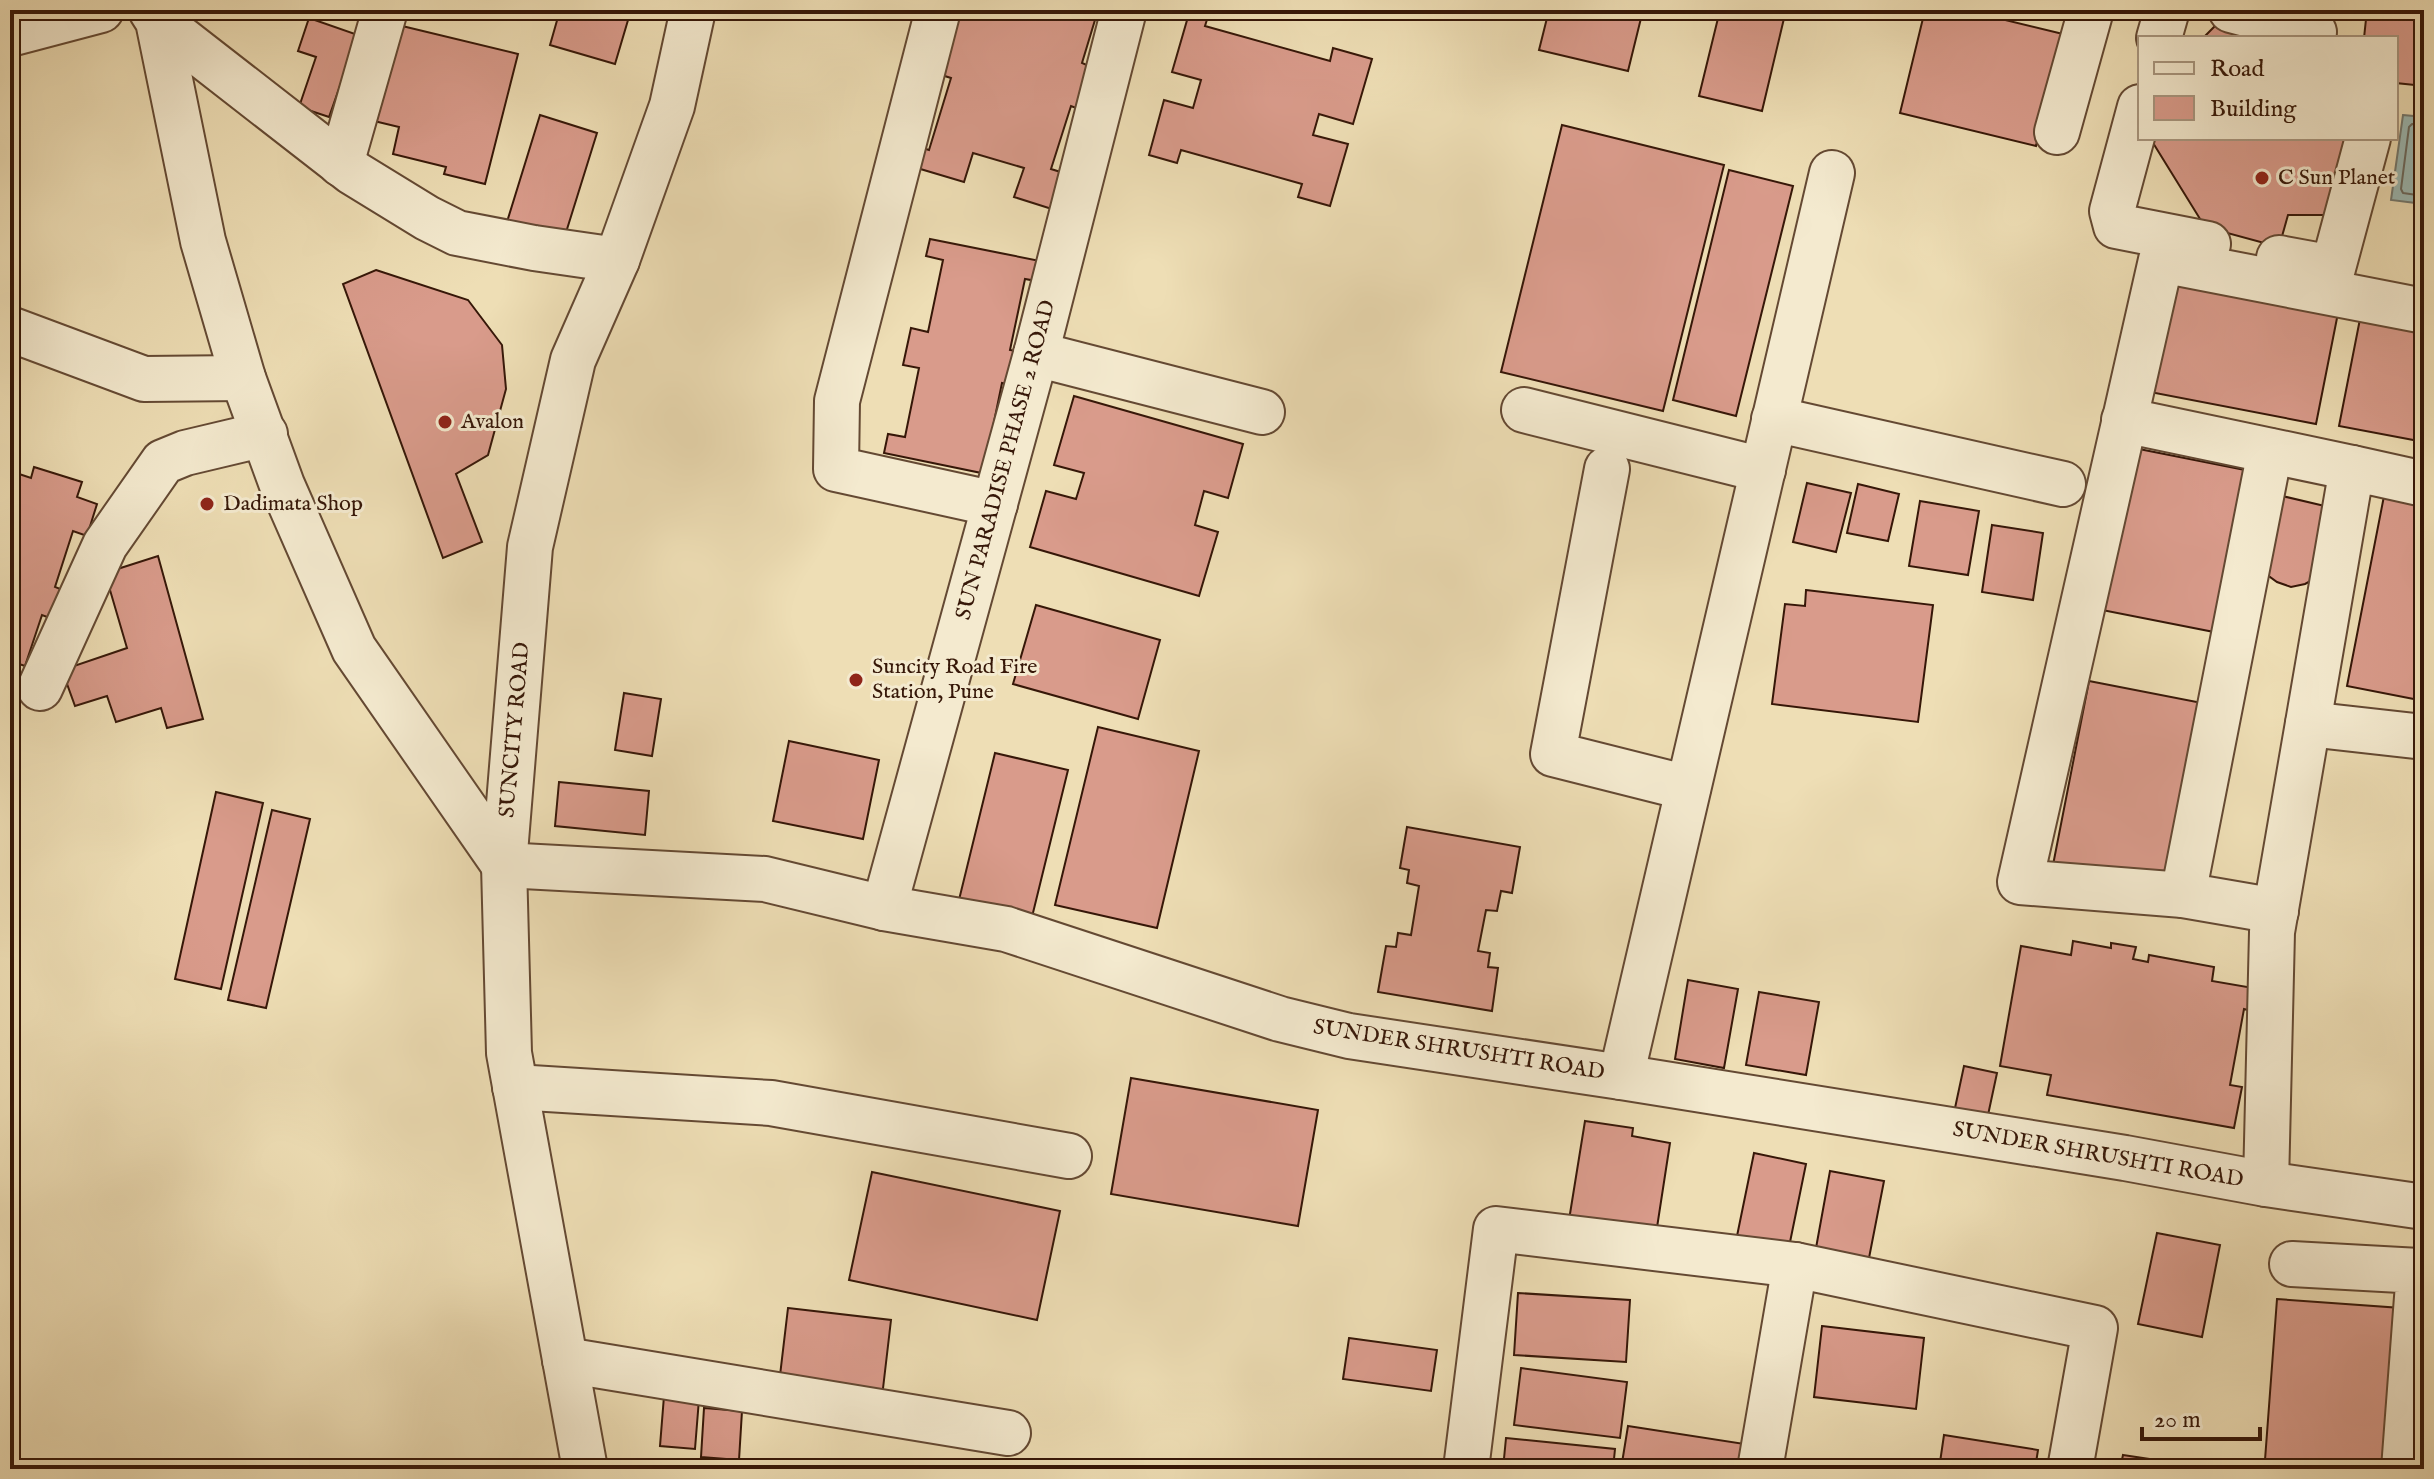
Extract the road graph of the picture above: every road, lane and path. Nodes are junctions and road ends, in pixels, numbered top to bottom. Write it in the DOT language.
graph roads {
  1 [pos="101,10"];
  2 [pos="385,10"];
  3 [pos="693,10"];
  4 [pos="938,10"];
  5 [pos="1124,10"];
  6 [pos="2167,10"];
  7 [pos="2231,10"];
  8 [pos="2080,13"];
  9 [pos="154,15"];
  10 [pos="2317,27"];
  11 [pos="10,34"];
  12 [pos="2160,36"];
  13 [pos="2138,114"];
  14 [pos="2057,132"];
  15 [pos="2367,140"];
  16 [pos="341,164"];
  17 [pos="1829,184"];
  18 [pos="617,260"];
  19 [pos="2424,311"];
  20 [pos="10,329"];
  21 [pos="1036,354"];
  22 [pos="243,378"];
  23 [pos="1524,410"];
  24 [pos="1262,412"];
  25 [pos="1774,419"];
  26 [pos="2124,420"];
  27 [pos="265,434"];
  28 [pos="2270,451"];
  29 [pos="2352,468"];
  30 [pos="1607,469"];
  31 [pos="1763,470"];
  32 [pos="2063,484"];
  33 [pos="2424,484"];
  34 [pos="995,504"];
  35 [pos="40,688"];
  36 [pos="2308,724"];
  37 [pos="2424,737"];
  38 [pos="1688,788"];
  39 [pos="504,865"];
  40 [pos="2183,895"];
  41 [pos="884,908"];
  42 [pos="2276,911"];
  43 [pos="1621,1077"];
  44 [pos="515,1087"];
  45 [pos="1069,1156"];
  46 [pos="2266,1184"];
  47 [pos="2424,1207"];
  48 [pos="2292,1264"];
  49 [pos="1795,1265"];
  50 [pos="565,1360"];
  51 [pos="1008,1433"];
  52 [pos="585,1469"];
  53 [pos="1466,1469"];
  54 [pos="1760,1469"];
  55 [pos="2070,1469"];
  56 [pos="2404,1469"];
  1 -- 11 [label="street"];
  2 -- 16 [label="street"];
  3 -- 18 [label="street, SUNCITY ROAD"];
  4 -- 34 [label="street"];
  5 -- 21 [label="street, SUN PARADISE PHASE 2 ROAD"];
  6 -- 12 [label="street"];
  7 -- 10 [label="street"];
  8 -- 14 [label="street"];
  9 -- 16 [label="street"];
  9 -- 22 [label="street"];
  13 -- 15 [label="street"];
  16 -- 18 [label="street"];
  17 -- 25 [label="street"];
  18 -- 39 [label="street, SUNCITY ROAD"];
  19 -- 26 [label="street"];
  20 -- 22 [label="street"];
  21 -- 24 [label="street"];
  21 -- 34 [label="street, SUN PARADISE PHASE 2 ROAD"];
  22 -- 27 [label="street"];
  23 -- 31 [label="street"];
  25 -- 31 [label="street"];
  25 -- 32 [label="street"];
  26 -- 28 [label="street"];
  26 -- 40 [label="street"];
  27 -- 35 [label="street"];
  27 -- 39 [label="street"];
  28 -- 29 [label="street"];
  28 -- 40 [label="street"];
  29 -- 33 [label="street"];
  29 -- 36 [label="street"];
  30 -- 38 [label="street"];
  31 -- 38 [label="street"];
  34 -- 41 [label="street, SUN PARADISE PHASE 2 ROAD"];
  36 -- 37 [label="street"];
  36 -- 42 [label="street"];
  38 -- 43 [label="street"];
  39 -- 41 [label="street, SUNDER SHRUSHTI ROAD"];
  39 -- 44 [label="street, SUNCITY ROAD"];
  40 -- 42 [label="street"];
  41 -- 43 [label="street, SUNDER SHRUSHTI ROAD"];
  42 -- 46 [label="street"];
  43 -- 46 [label="street, SUNDER SHRUSHTI ROAD"];
  44 -- 45 [label="street"];
  44 -- 50 [label="street, SUNCITY ROAD"];
  46 -- 47 [label="street, SUNDER SHRUSHTI ROAD"];
  48 -- 56 [label="street"];
  49 -- 53 [label="street"];
  49 -- 54 [label="street"];
  49 -- 55 [label="street"];
  50 -- 51 [label="street"];
  50 -- 52 [label="street, SUNCITY ROAD"];
}
